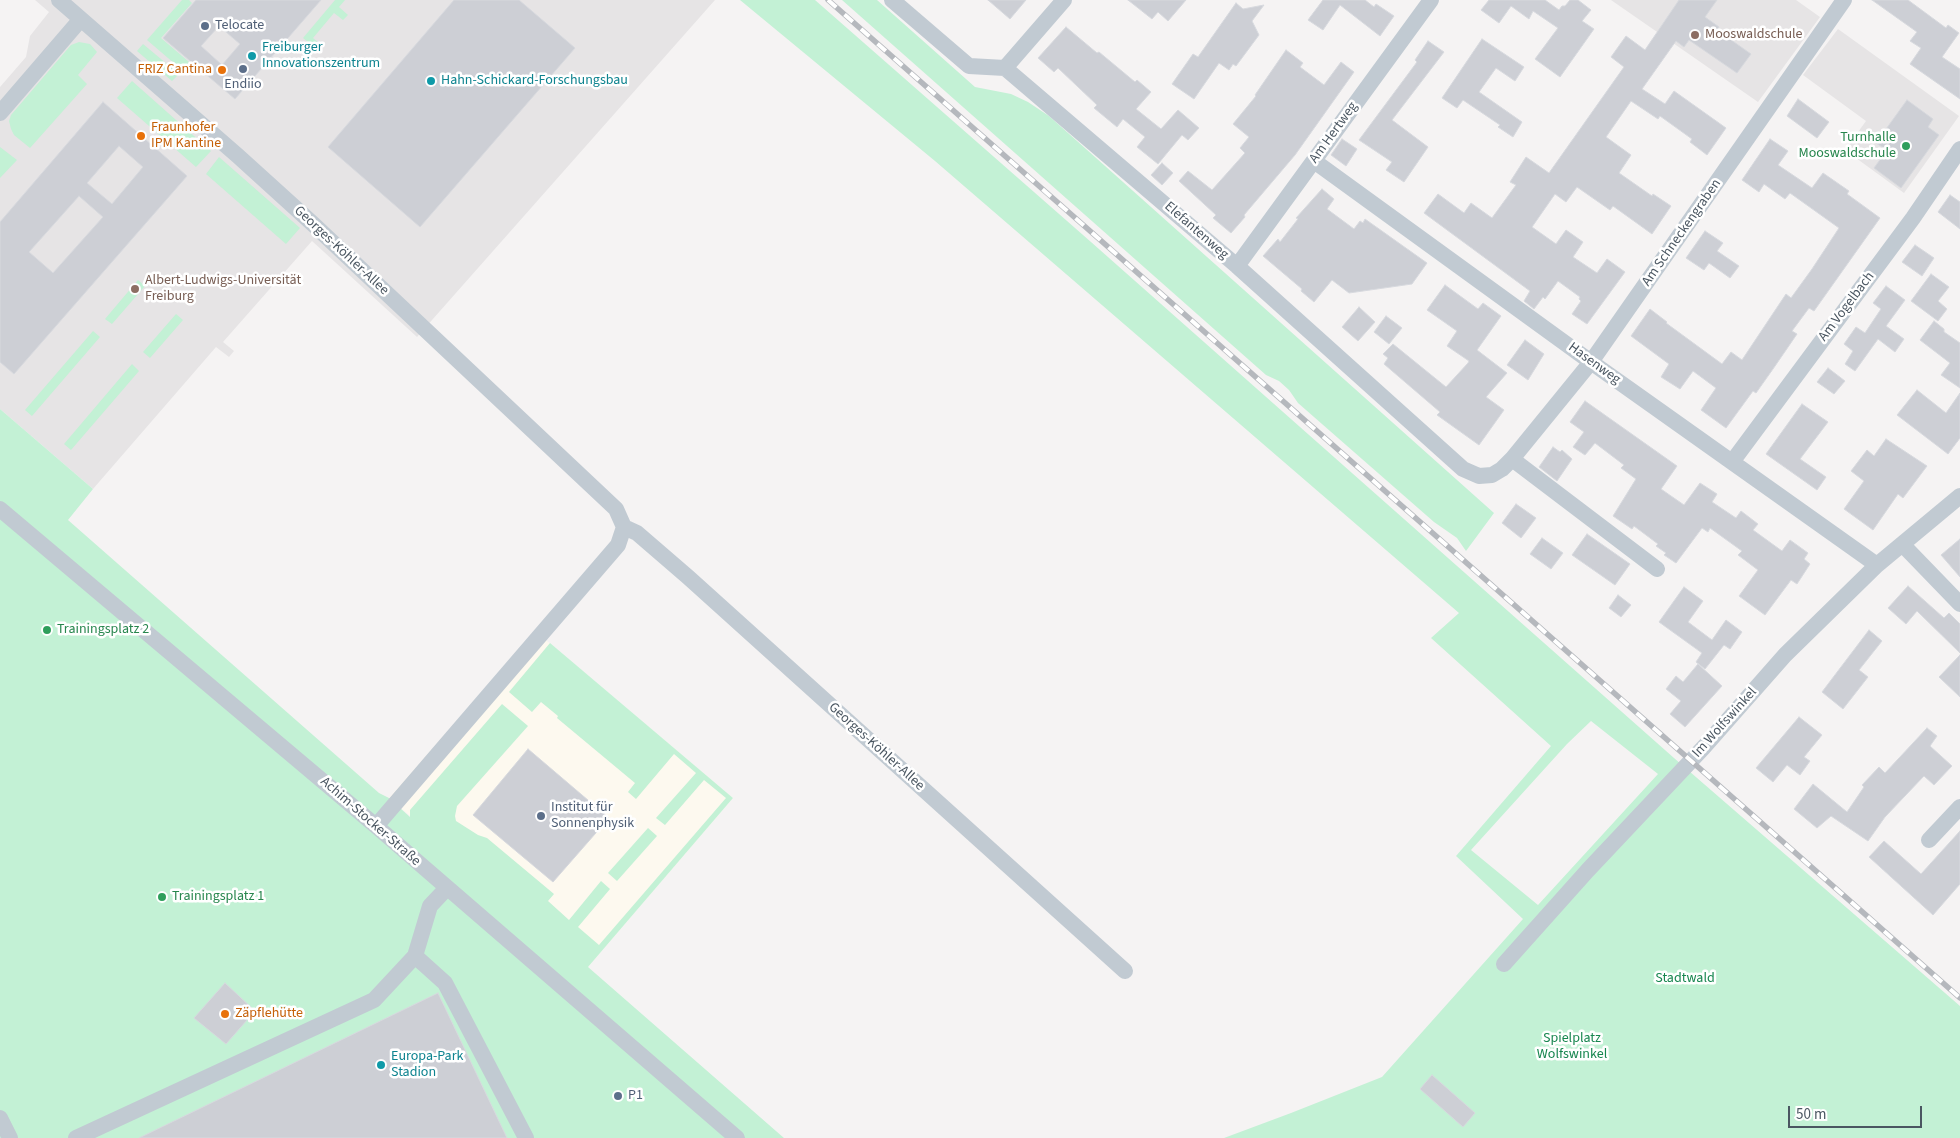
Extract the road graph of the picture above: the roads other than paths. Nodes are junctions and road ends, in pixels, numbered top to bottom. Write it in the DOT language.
graph roads {
  1 [pos="59,0"];
  2 [pos="892,0"];
  3 [pos="1064,0"];
  4 [pos="1431,0"];
  5 [pos="1844,0"];
  6 [pos="81,19"];
  7 [pos="1005,68"];
  8 [pos="0,113"];
  9 [pos="1960,149"];
  10 [pos="1314,160"];
  11 [pos="1237,266"];
  12 [pos="1591,362"];
  13 [pos="1512,459"];
  14 [pos="1732,462"];
  15 [pos="1492,474"];
  16 [pos="1960,496"];
  17 [pos="0,509"];
  18 [pos="624,527"];
  19 [pos="1902,544"];
  20 [pos="1877,565"];
  21 [pos="1656,569"];
  22 [pos="1960,604"];
  23 [pos="1960,807"];
  24 [pos="376,826"];
  25 [pos="1929,840"];
  26 [pos="446,889"];
  27 [pos="415,956"];
  28 [pos="1504,964"];
  29 [pos="1125,971"];
  30 [pos="0,1118"];
  31 [pos="10,1138"];
  32 [pos="76,1138"];
  33 [pos="526,1138"];
  34 [pos="737,1138"];
  1 -- 6 [label="street, Georges-Köhler-Allee"];
  2 -- 7 [label="street"];
  3 -- 7 [label="street"];
  4 -- 10 [label="street, Am Hertweg"];
  5 -- 12 [label="street, Am Schneckengraben"];
  6 -- 8 [label="street"];
  6 -- 18 [label="street, Georges-Köhler-Allee"];
  7 -- 11 [label="street, Elefantenweg"];
  9 -- 14 [label="street, Am Vogelbach"];
  10 -- 11 [label="street, Am Hertweg"];
  10 -- 12 [label="street, Hasenweg"];
  11 -- 15 [label="street, Elefantenweg"];
  12 -- 13 [label="street, Am Schneckengraben"];
  12 -- 14 [label="street, Hasenweg"];
  13 -- 15 [label="street, Am Schneckengraben"];
  13 -- 21 [label="street"];
  14 -- 20 [label="street, Hasenweg"];
  16 -- 19 [label="street, Im Wolfswinkel"];
  17 -- 24 [label="street, Achim-Stocker-Straße"];
  18 -- 24 [label="street"];
  18 -- 29 [label="street, Georges-Köhler-Allee"];
  19 -- 20 [label="street, Im Wolfswinkel"];
  19 -- 22 [label="street"];
  20 -- 28 [label="street, Im Wolfswinkel"];
  23 -- 25 [label="street"];
  24 -- 26 [label="street, Achim-Stocker-Straße"];
  26 -- 27 [label="street"];
  26 -- 34 [label="street, Achim-Stocker-Straße"];
  27 -- 32 [label="street"];
  27 -- 33 [label="street"];
  30 -- 31 [label="street"];
}
